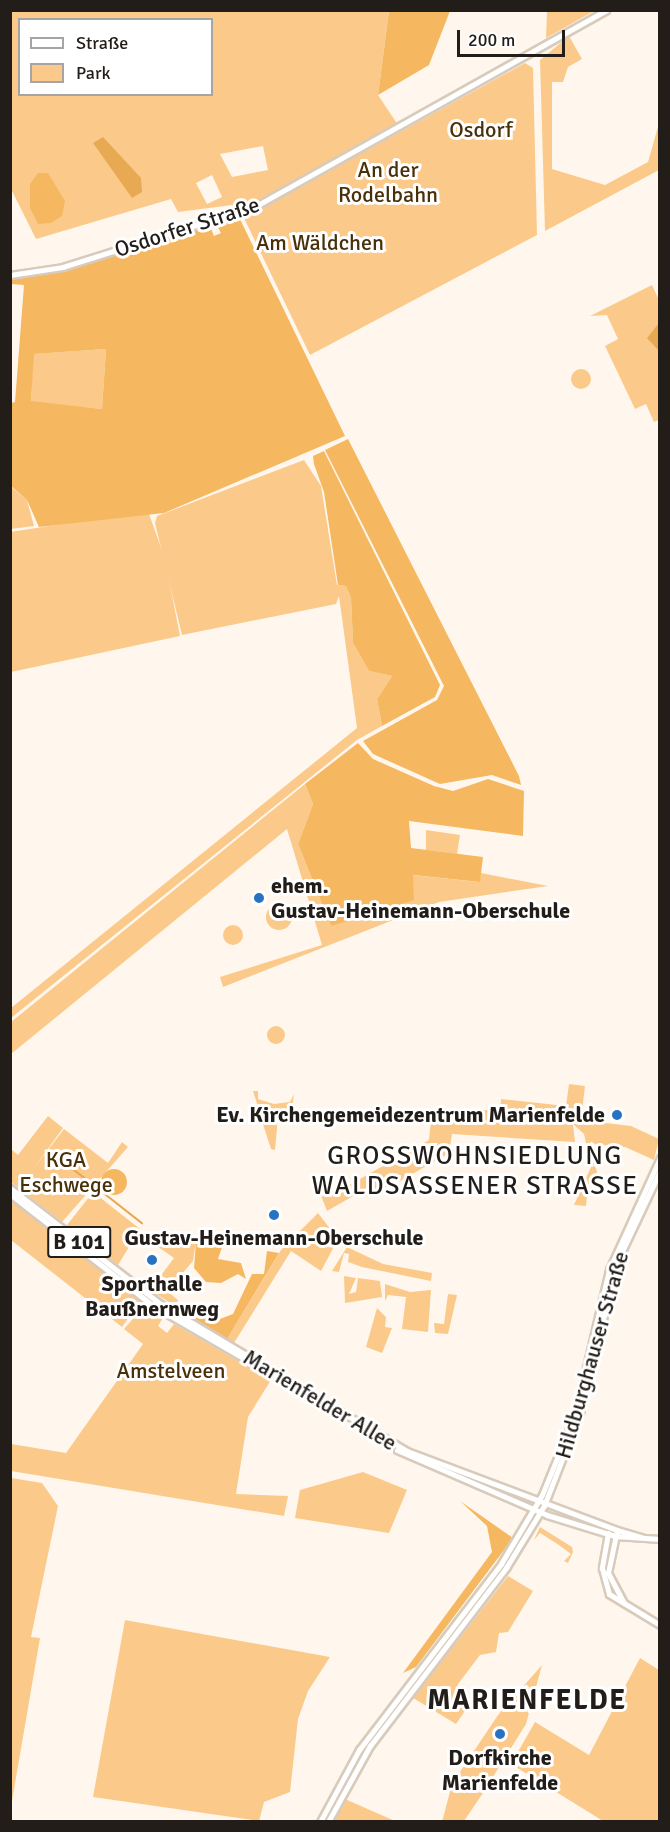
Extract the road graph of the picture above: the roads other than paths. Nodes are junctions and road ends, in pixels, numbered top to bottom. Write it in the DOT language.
graph roads {
  1 [pos="607,11"];
  2 [pos="10,275"];
  3 [pos="660,1158"];
  4 [pos="660,1171"];
  5 [pos="10,1188"];
  6 [pos="10,1194"];
  7 [pos="460,1477"];
  8 [pos="539,1508"];
  9 [pos="609,1532"];
  10 [pos="616,1533"];
  11 [pos="519,1536"];
  12 [pos="660,1539"];
  13 [pos="525,1540"];
  14 [pos="624,1604"];
  15 [pos="660,1625"];
  16 [pos="321,1821"];
  17 [pos="328,1821"];
  1 -- 2 [label="main road, Osdorfer Straße"];
  3 -- 8 [label="main road, Hildburghauser Straße"];
  4 -- 8 [label="main road, Hildburghauser Straße"];
  5 -- 7 [label="main road, Marienfelder Allee / B 101"];
  6 -- 7 [label="main road, Marienfelder Allee / B 101"];
  7 -- 8 [label="main road, B 101"];
  8 -- 9 [label="main road, B 101"];
  8 -- 11 [label="main road, Hildburghauser Straße"];
  8 -- 13 [label="main road, Hildburghauser Straße"];
  9 -- 10 [label="main road, B 101"];
  9 -- 14 [label="main road"];
  10 -- 12 [label="main road"];
  10 -- 14 [label="main road"];
  11 -- 13 [label="main road"];
  11 -- 16 [label="main road, Hildburghauser Straße"];
  13 -- 17 [label="main road, Hildburghauser Straße"];
  14 -- 15 [label="main road"];
}
